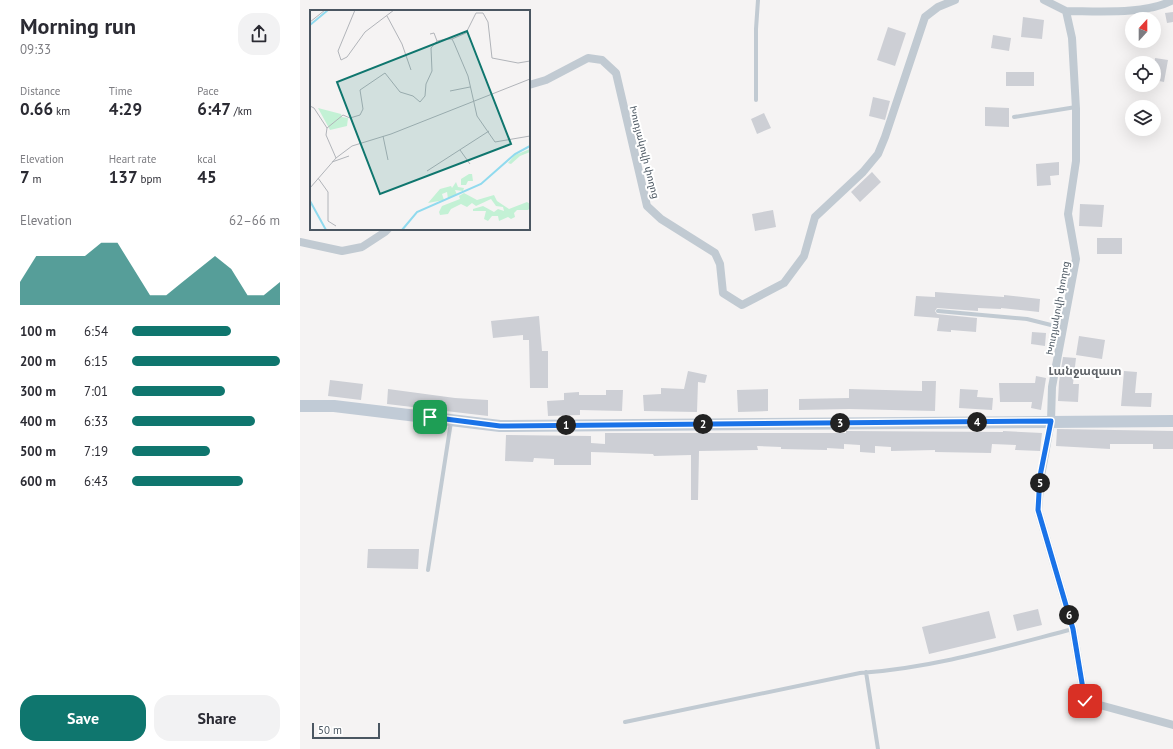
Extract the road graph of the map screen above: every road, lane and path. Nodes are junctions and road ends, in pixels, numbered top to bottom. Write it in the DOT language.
graph roads {
  1 [pos="758,0"];
  2 [pos="955,0"];
  3 [pos="1044,0"];
  4 [pos="1173,0"];
  5 [pos="1066,10"];
  6 [pos="530,85"];
  7 [pos="756,100"];
  8 [pos="1076,107"];
  9 [pos="1014,117"];
  10 [pos="387,230"];
  11 [pos="300,242"];
  12 [pos="938,311"];
  13 [pos="1063,328"];
  14 [pos="300,406"];
  15 [pos="452,420"];
  16 [pos="1051,421"];
  17 [pos="1173,421"];
  18 [pos="428,570"];
  19 [pos="1073,629"];
  20 [pos="866,672"];
  21 [pos="625,722"];
  22 [pos="1173,726"];
  23 [pos="878,749"];
  1 -- 7 [label="lane"];
  2 -- 6 [label="street, Խուդյակովի փողոց"];
  3 -- 5 [label="street"];
  4 -- 5 [label="street"];
  5 -- 8 [label="street, Խուդյակովի փողոց"];
  8 -- 9 [label="lane"];
  8 -- 13 [label="street, Խուդյակովի փողոց"];
  10 -- 11 [label="street"];
  12 -- 13 [label="lane"];
  13 -- 16 [label="street, Խուդյակովի փողոց"];
  14 -- 15 [label="street"];
  15 -- 16 [label="street"];
  15 -- 18 [label="lane"];
  16 -- 17 [label="street"];
  16 -- 19 [label="street, Խուդյակովի փողոց"];
  19 -- 20 [label="lane"];
  19 -- 22 [label="street, Խուդյակովի փողոց"];
  20 -- 21 [label="lane"];
  20 -- 23 [label="lane"];
}
